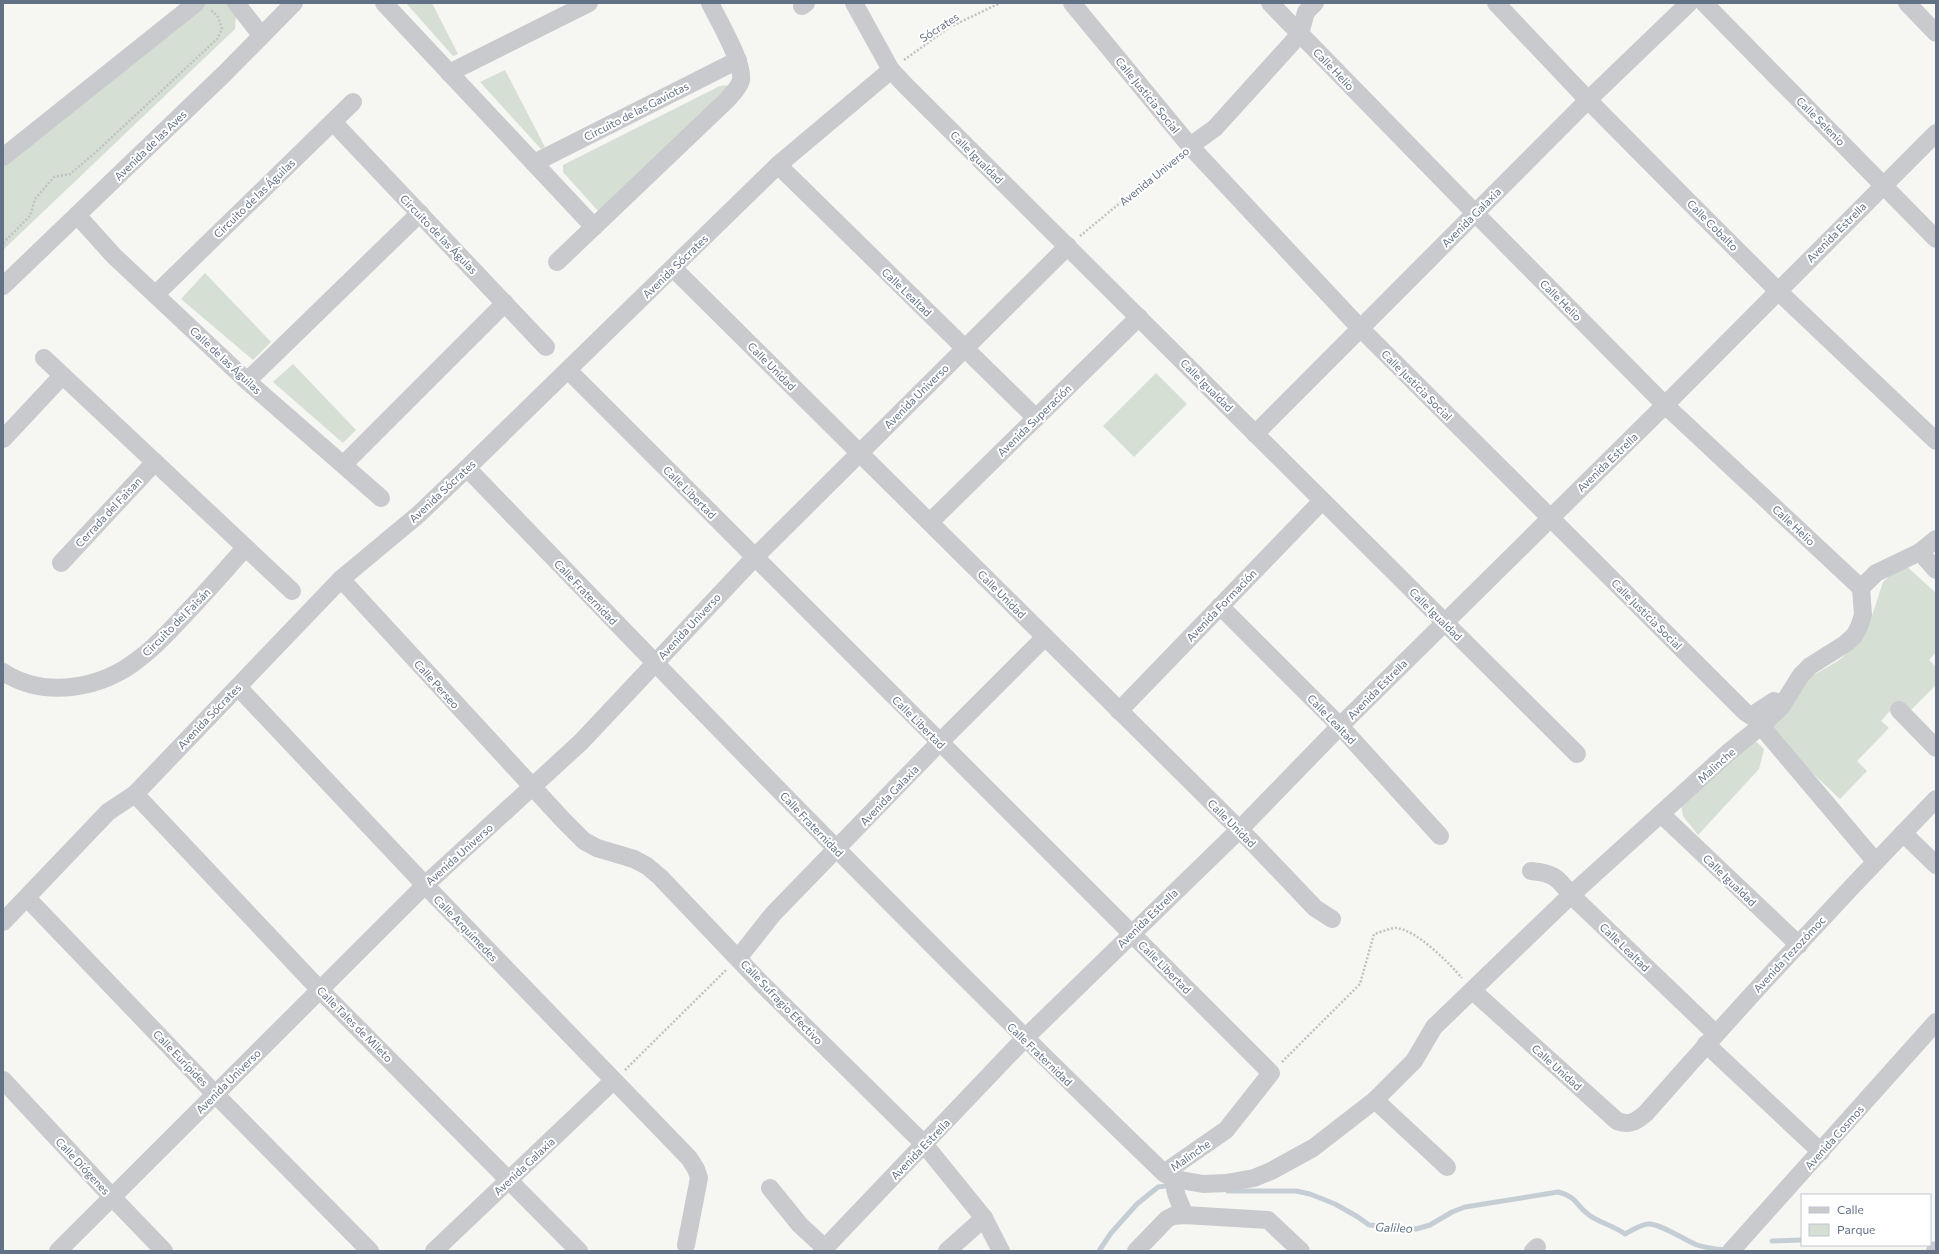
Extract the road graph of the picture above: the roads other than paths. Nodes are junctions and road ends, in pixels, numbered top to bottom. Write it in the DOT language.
graph roads {
  1 [pos="236,3"];
  2 [pos="294,3"];
  3 [pos="384,3"];
  4 [pos="589,3"];
  5 [pos="710,3"];
  6 [pos="854,3"];
  7 [pos="1072,3"];
  8 [pos="1270,3"];
  9 [pos="1315,3"];
  10 [pos="1496,3"];
  11 [pos="1689,3"];
  12 [pos="1704,3"];
  13 [pos="1906,3"];
  14 [pos="200,5"];
  15 [pos="1936,33"];
  16 [pos="1300,34"];
  17 [pos="261,35"];
  18 [pos="738,60"];
  19 [pos="891,70"];
  20 [pos="449,73"];
  21 [pos="1588,100"];
  22 [pos="353,102"];
  23 [pos="333,122"];
  24 [pos="1936,133"];
  25 [pos="1190,146"];
  26 [pos="3,157"];
  27 [pos="534,163"];
  28 [pos="778,165"];
  29 [pos="1883,184"];
  30 [pos="420,213"];
  31 [pos="1475,213"];
  32 [pos="77,215"];
  33 [pos="594,227"];
  34 [pos="1936,239"];
  35 [pos="1068,246"];
  36 [pos="556,262"];
  37 [pos="673,268"];
  38 [pos="3,286"];
  39 [pos="1778,291"];
  40 [pos="156,294"];
  41 [pos="505,303"];
  42 [pos="1139,317"];
  43 [pos="1359,327"];
  44 [pos="546,347"];
  45 [pos="965,348"];
  46 [pos="44,358"];
  47 [pos="568,370"];
  48 [pos="62,376"];
  49 [pos="247,381"];
  50 [pos="1666,405"];
  51 [pos="1036,418"];
  52 [pos="1255,434"];
  53 [pos="3,440"];
  54 [pos="1936,441"];
  55 [pos="859,452"];
  56 [pos="155,462"];
  57 [pos="344,464"];
  58 [pos="467,468"];
  59 [pos="381,498"];
  60 [pos="1322,500"];
  61 [pos="1550,518"];
  62 [pos="930,522"];
  63 [pos="1936,539"];
  64 [pos="246,548"];
  65 [pos="1920,552"];
  66 [pos="755,557"];
  67 [pos="61,562"];
  68 [pos="1936,570"];
  69 [pos="341,579"];
  70 [pos="1861,588"];
  71 [pos="292,590"];
  72 [pos="1220,606"];
  73 [pos="1444,622"];
  74 [pos="1045,637"];
  75 [pos="654,663"];
  76 [pos="3,672"];
  77 [pos="238,687"];
  78 [pos="1790,694"];
  79 [pos="1899,710"];
  80 [pos="1119,711"];
  81 [pos="1340,726"];
  82 [pos="1761,726"];
  83 [pos="940,742"];
  84 [pos="1936,748"];
  85 [pos="1577,754"];
  86 [pos="532,788"];
  87 [pos="135,794"];
  88 [pos="1936,799"];
  89 [pos="1661,814"];
  90 [pos="1239,830"];
  91 [pos="1903,833"];
  92 [pos="1440,836"];
  93 [pos="836,849"];
  94 [pos="1876,861"];
  95 [pos="1936,865"];
  96 [pos="1531,871"];
  97 [pos="425,886"];
  98 [pos="1571,895"];
  99 [pos="27,898"];
  100 [pos="1332,919"];
  101 [pos="3,922"];
  102 [pos="1132,934"];
  103 [pos="1798,945"];
  104 [pos="738,957"];
  105 [pos="320,990"];
  106 [pos="1473,991"];
  107 [pos="1936,1022"];
  108 [pos="1711,1038"];
  109 [pos="1024,1039"];
  110 [pos="1271,1073"];
  111 [pos="3,1080"];
  112 [pos="613,1081"];
  113 [pos="215,1094"];
  114 [pos="1375,1100"];
  115 [pos="1646,1113"];
  116 [pos="924,1144"];
  117 [pos="1821,1152"];
  118 [pos="1447,1166"];
  119 [pos="1170,1176"];
  120 [pos="509,1180"];
  121 [pos="770,1188"];
  122 [pos="112,1197"];
  123 [pos="1185,1215"];
  124 [pos="984,1218"];
  125 [pos="686,1244"];
  126 [pos="824,1250"];
  127 [pos="58,1251"];
  128 [pos="164,1251"];
  129 [pos="370,1251"];
  130 [pos="434,1251"];
  131 [pos="579,1251"];
  132 [pos="947,1251"];
  133 [pos="1001,1251"];
  134 [pos="1136,1251"];
  135 [pos="1301,1251"];
  136 [pos="1731,1251"];
  1 -- 17 [label="street"];
  2 -- 17 [label="street, Avenida de las Aves"];
  3 -- 20 [label="street"];
  4 -- 20 [label="street"];
  5 -- 18 [label="street"];
  6 -- 19 [label="street, Calle Igualdad"];
  7 -- 25 [label="street, Calle Justicia Social"];
  8 -- 16 [label="street, Calle Helio"];
  9 -- 16 [label="street, Avenida Universo"];
  10 -- 21 [label="street, Calle Cobalto"];
  11 -- 21 [label="street, Avenida Galaxia"];
  12 -- 29 [label="street, Calle Selenio"];
  13 -- 15 [label="street"];
  14 -- 26 [label="street"];
  16 -- 25 [label="street, Avenida Universo"];
  16 -- 31 [label="street, Calle Helio"];
  17 -- 32 [label="street, Avenida de las Aves"];
  18 -- 27 [label="street, Circuito de las Gaviotas"];
  18 -- 33 [label="street"];
  19 -- 28 [label="street, Avenida Sócrates"];
  19 -- 35 [label="street, Calle Igualdad"];
  20 -- 27 [label="street"];
  21 -- 31 [label="street, Avenida Galaxia"];
  21 -- 39 [label="street, Calle Cobalto"];
  22 -- 23 [label="street, Circuito de las Águilas"];
  23 -- 30 [label="street, Circuito de las Águlas"];
  23 -- 40 [label="street, Circuito de las Águilas"];
  24 -- 29 [label="street, Avenida Estrella"];
  25 -- 43 [label="street, Calle Justicia Social"];
  27 -- 33 [label="street"];
  28 -- 37 [label="street, Avenida Sócrates"];
  28 -- 45 [label="street, Calle Lealtad"];
  29 -- 34 [label="street, Calle Selenio"];
  29 -- 39 [label="street, Avenida Estrella"];
  30 -- 41 [label="street, Circuito de las Águlas"];
  30 -- 49 [label="street"];
  31 -- 43 [label="street, Avenida Galaxia"];
  31 -- 50 [label="street, Calle Helio"];
  32 -- 38 [label="street, Avenida de las Aves"];
  32 -- 40 [label="street, Calle de las Águilas"];
  33 -- 36 [label="street"];
  35 -- 42 [label="street, Calle Igualdad"];
  35 -- 45 [label="street, Avenida Universo"];
  37 -- 47 [label="street, Avenida Sócrates"];
  37 -- 55 [label="street, Calle Unidad"];
  39 -- 50 [label="street, Avenida Estrella"];
  39 -- 54 [label="street, Calle Cobalto"];
  40 -- 49 [label="street, Calle de las Águilas"];
  41 -- 44 [label="street, Circuito de las Águlas"];
  41 -- 57 [label="street"];
  42 -- 51 [label="street, Avenida Superación"];
  42 -- 52 [label="street, Calle Igualdad"];
  43 -- 52 [label="street, Avenida Galaxia"];
  43 -- 61 [label="street, Calle Justicia Social"];
  45 -- 51 [label="street, Calle Lealtad"];
  45 -- 55 [label="street, Avenida Universo"];
  46 -- 48 [label="street"];
  47 -- 58 [label="street, Avenida Sócrates"];
  47 -- 66 [label="street, Calle Libertad"];
  48 -- 53 [label="street"];
  48 -- 56 [label="street"];
  49 -- 57 [label="street, Calle de las Águilas"];
  50 -- 61 [label="street, Avenida Estrella"];
  50 -- 70 [label="street, Calle Helio"];
  51 -- 62 [label="street, Avenida Superación"];
  52 -- 60 [label="street, Calle Igualdad"];
  55 -- 62 [label="street, Calle Unidad"];
  55 -- 66 [label="street, Avenida Universo"];
  56 -- 64 [label="street"];
  56 -- 67 [label="street, Cerrada del Faisan"];
  57 -- 59 [label="street, Calle de las Águilas"];
  58 -- 69 [label="street, Avenida Sócrates"];
  58 -- 75 [label="street, Calle Fraternidad"];
  60 -- 72 [label="street, Avenida Formación"];
  60 -- 73 [label="street, Calle Igualdad"];
  61 -- 73 [label="street, Avenida Estrella"];
  61 -- 78 [label="street, Calle Justicia Social"];
  62 -- 74 [label="street, Calle Unidad"];
  63 -- 65 [label="street"];
  64 -- 71 [label="street"];
  64 -- 76 [label="street, Circuito del Faisán"];
  65 -- 68 [label="street"];
  65 -- 70 [label="street"];
  66 -- 75 [label="street, Avenida Universo"];
  66 -- 83 [label="street, Calle Libertad"];
  69 -- 77 [label="street, Avenida Sócrates"];
  69 -- 86 [label="street, Calle Perseo"];
  70 -- 78 [label="street, Malinche"];
  72 -- 80 [label="street, Avenida Formación"];
  72 -- 81 [label="street, Calle Lealtad"];
  73 -- 81 [label="street, Avenida Estrella"];
  73 -- 85 [label="street, Calle Igualdad"];
  74 -- 80 [label="street, Calle Unidad"];
  74 -- 83 [label="street, Avenida Galaxia"];
  75 -- 86 [label="street, Avenida Universo"];
  75 -- 93 [label="street, Calle Fraternidad"];
  77 -- 87 [label="street, Avenida Sócrates"];
  77 -- 97 [label="street, Calle Arquímedes"];
  78 -- 82 [label="street, Malinche"];
  79 -- 84 [label="street"];
  80 -- 90 [label="street, Calle Unidad"];
  81 -- 90 [label="street, Avenida Estrella"];
  81 -- 92 [label="street, Calle Lealtad"];
  82 -- 89 [label="street, Malinche"];
  82 -- 94 [label="street"];
  83 -- 93 [label="street, Avenida Galaxia"];
  83 -- 102 [label="street, Calle Libertad"];
  86 -- 97 [label="street, Avenida Universo"];
  86 -- 104 [label="street, Calle Sufragio Efectivo"];
  87 -- 99 [label="street, Avenida Sócrates"];
  87 -- 105 [label="street, Calle Tales de Mileto"];
  88 -- 91 [label="street, Avenida Tezozómoc"];
  89 -- 98 [label="street, Malinche"];
  89 -- 103 [label="street, Calle Igualdad"];
  90 -- 100 [label="street, Calle Unidad"];
  90 -- 102 [label="street, Avenida Estrella"];
  91 -- 94 [label="street, Avenida Tezozómoc"];
  91 -- 95 [label="street"];
  93 -- 104 [label="street, Avenida Galaxia"];
  93 -- 109 [label="street, Calle Fraternidad"];
  94 -- 103 [label="street, Avenida Tezozómoc"];
  96 -- 98 [label="street, Calle Lealtad"];
  97 -- 105 [label="street, Avenida Universo"];
  97 -- 112 [label="street, Calle Arquímedes"];
  98 -- 106 [label="street, Malinche"];
  98 -- 108 [label="street, Calle Lealtad"];
  99 -- 101 [label="street, Avenida Sócrates"];
  99 -- 113 [label="street, Calle Eurípides"];
  102 -- 109 [label="street, Avenida Estrella"];
  102 -- 110 [label="street, Calle Libertad"];
  103 -- 108 [label="street, Avenida Tezozómoc"];
  104 -- 116 [label="street, Calle Sufragio Efectivo"];
  105 -- 113 [label="street, Avenida Universo"];
  105 -- 120 [label="street, Calle Tales de Mileto"];
  106 -- 114 [label="street, Malinche"];
  106 -- 115 [label="street, Calle Unidad"];
  107 -- 117 [label="street, Avenida Cosmos"];
  108 -- 115 [label="street, Avenida Tezozómoc"];
  108 -- 117 [label="street, Calle Lealtad"];
  109 -- 116 [label="street, Avenida Estrella"];
  109 -- 119 [label="street, Calle Fraternidad"];
  110 -- 119 [label="street, Malinche"];
  111 -- 122 [label="street, Calle Diógenes"];
  112 -- 120 [label="street, Avenida Galaxia"];
  112 -- 125 [label="street, Calle Arquímedes"];
  113 -- 122 [label="street, Avenida Universo"];
  113 -- 129 [label="street, Calle Eurípides"];
  114 -- 118 [label="street"];
  114 -- 119 [label="street, Malinche"];
  116 -- 124 [label="street, Calle Sufragio Efectivo"];
  116 -- 126 [label="street, Avenida Estrella"];
  117 -- 136 [label="street, Avenida Cosmos"];
  119 -- 123 [label="street"];
  120 -- 130 [label="street, Avenida Galaxia"];
  120 -- 131 [label="street, Calle Tales de Mileto"];
  121 -- 126 [label="street"];
  122 -- 127 [label="street, Avenida Universo"];
  122 -- 128 [label="street, Calle Diógenes"];
  123 -- 134 [label="street"];
  123 -- 135 [label="street"];
  124 -- 132 [label="street"];
  124 -- 133 [label="street, Calle Sufragio Efectivo"];
}
